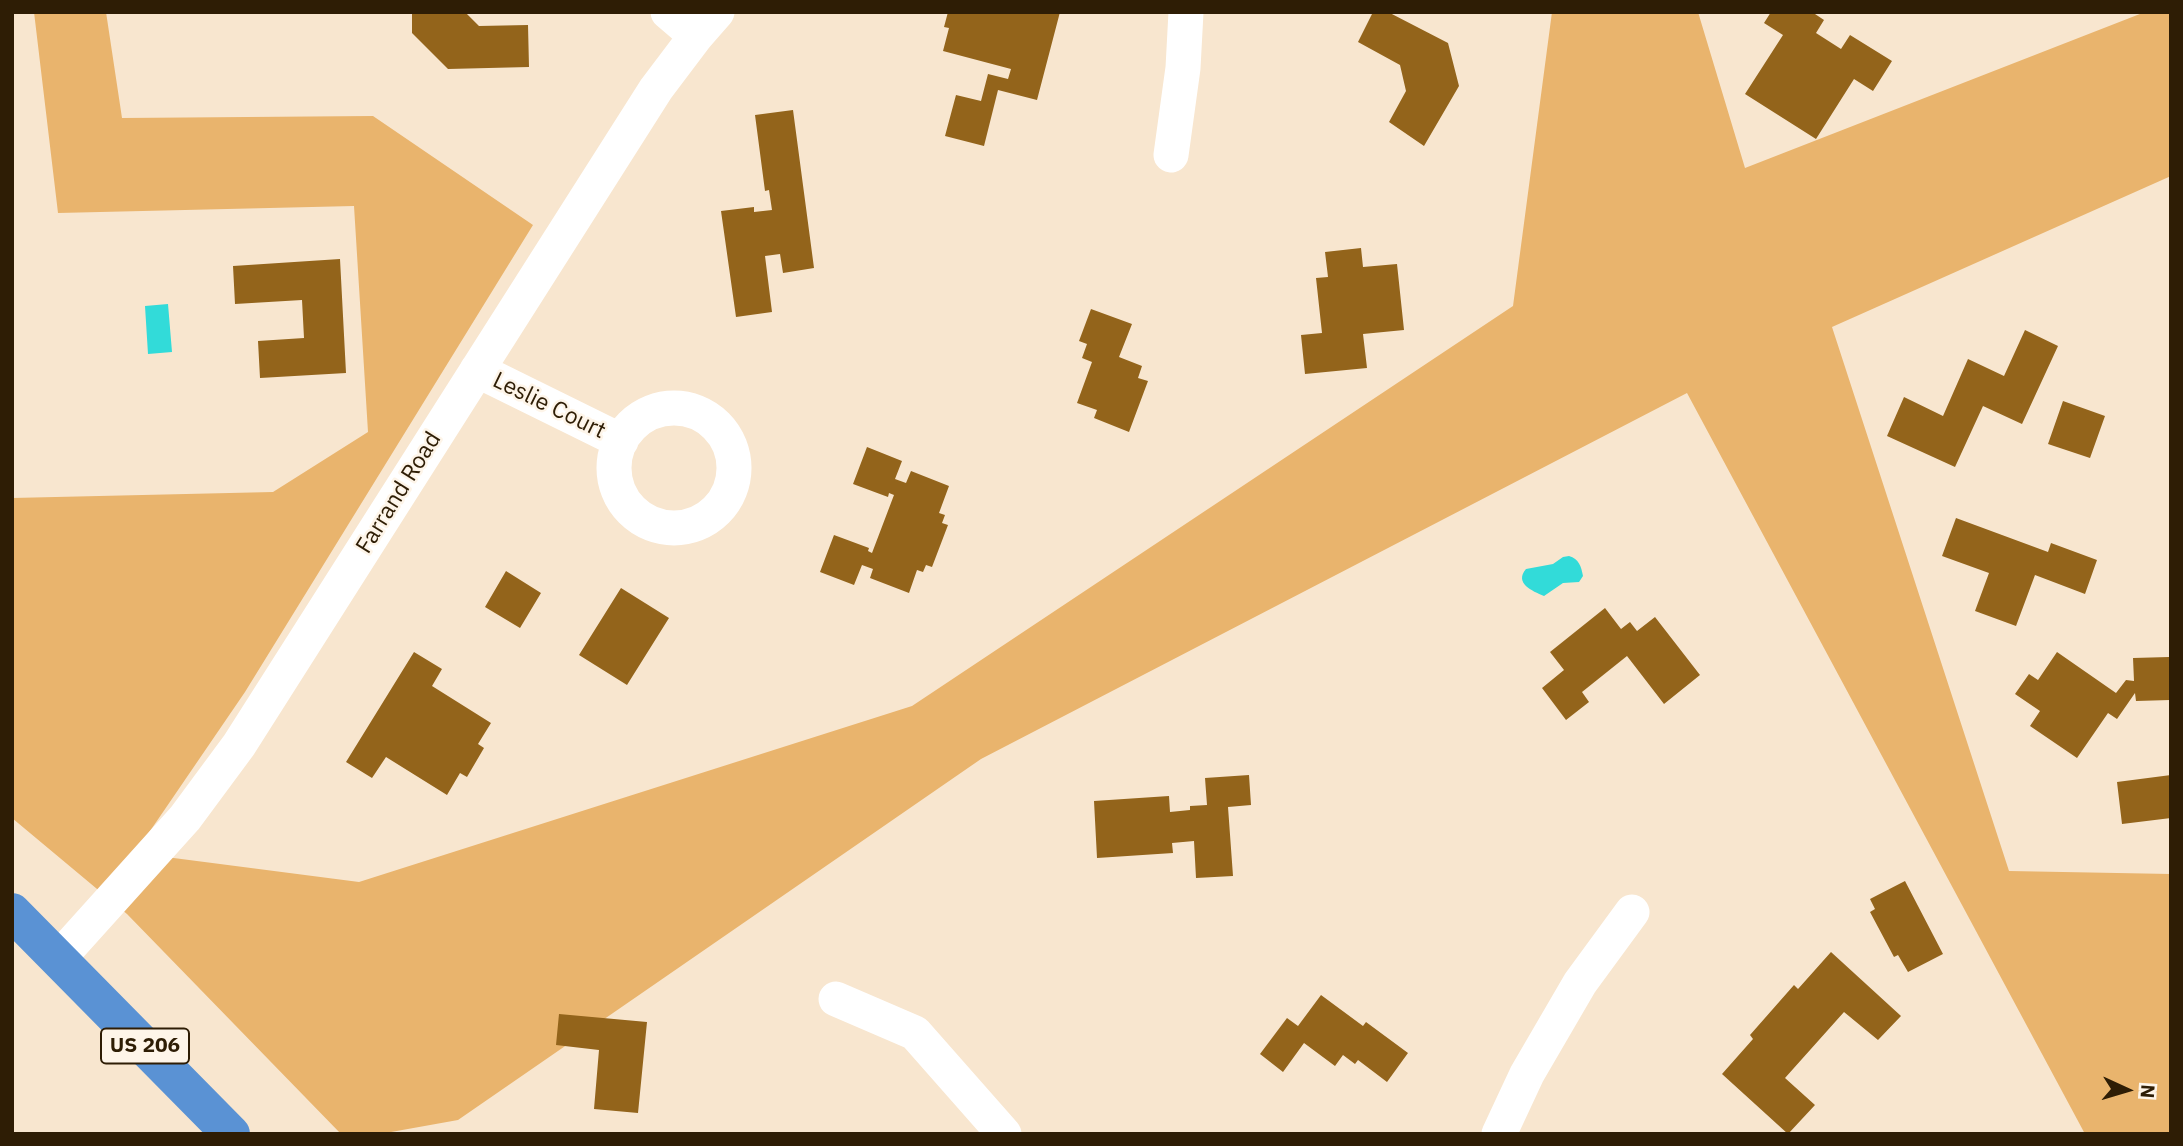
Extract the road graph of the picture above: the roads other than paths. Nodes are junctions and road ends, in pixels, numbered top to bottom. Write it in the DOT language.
graph roads {
  1 [pos="668,12"];
  2 [pos="1186,12"];
  3 [pos="707,24"];
  4 [pos="1171,155"];
  5 [pos="477,370"];
  6 [pos="621,441"];
  7 [pos="12,912"];
  8 [pos="1632,912"];
  9 [pos="59,958"];
  10 [pos="836,999"];
  11 [pos="231,1134"];
  12 [pos="1004,1134"];
  13 [pos="1499,1134"];
  1 -- 3 [label="street"];
  2 -- 4 [label="street"];
  3 -- 5 [label="street, Farrand Road"];
  5 -- 6 [label="street, Leslie Court"];
  5 -- 9 [label="street, Farrand Road"];
  7 -- 9 [label="highway, US 206"];
  8 -- 13 [label="street"];
  9 -- 11 [label="highway, US 206"];
  10 -- 12 [label="street"];
}
